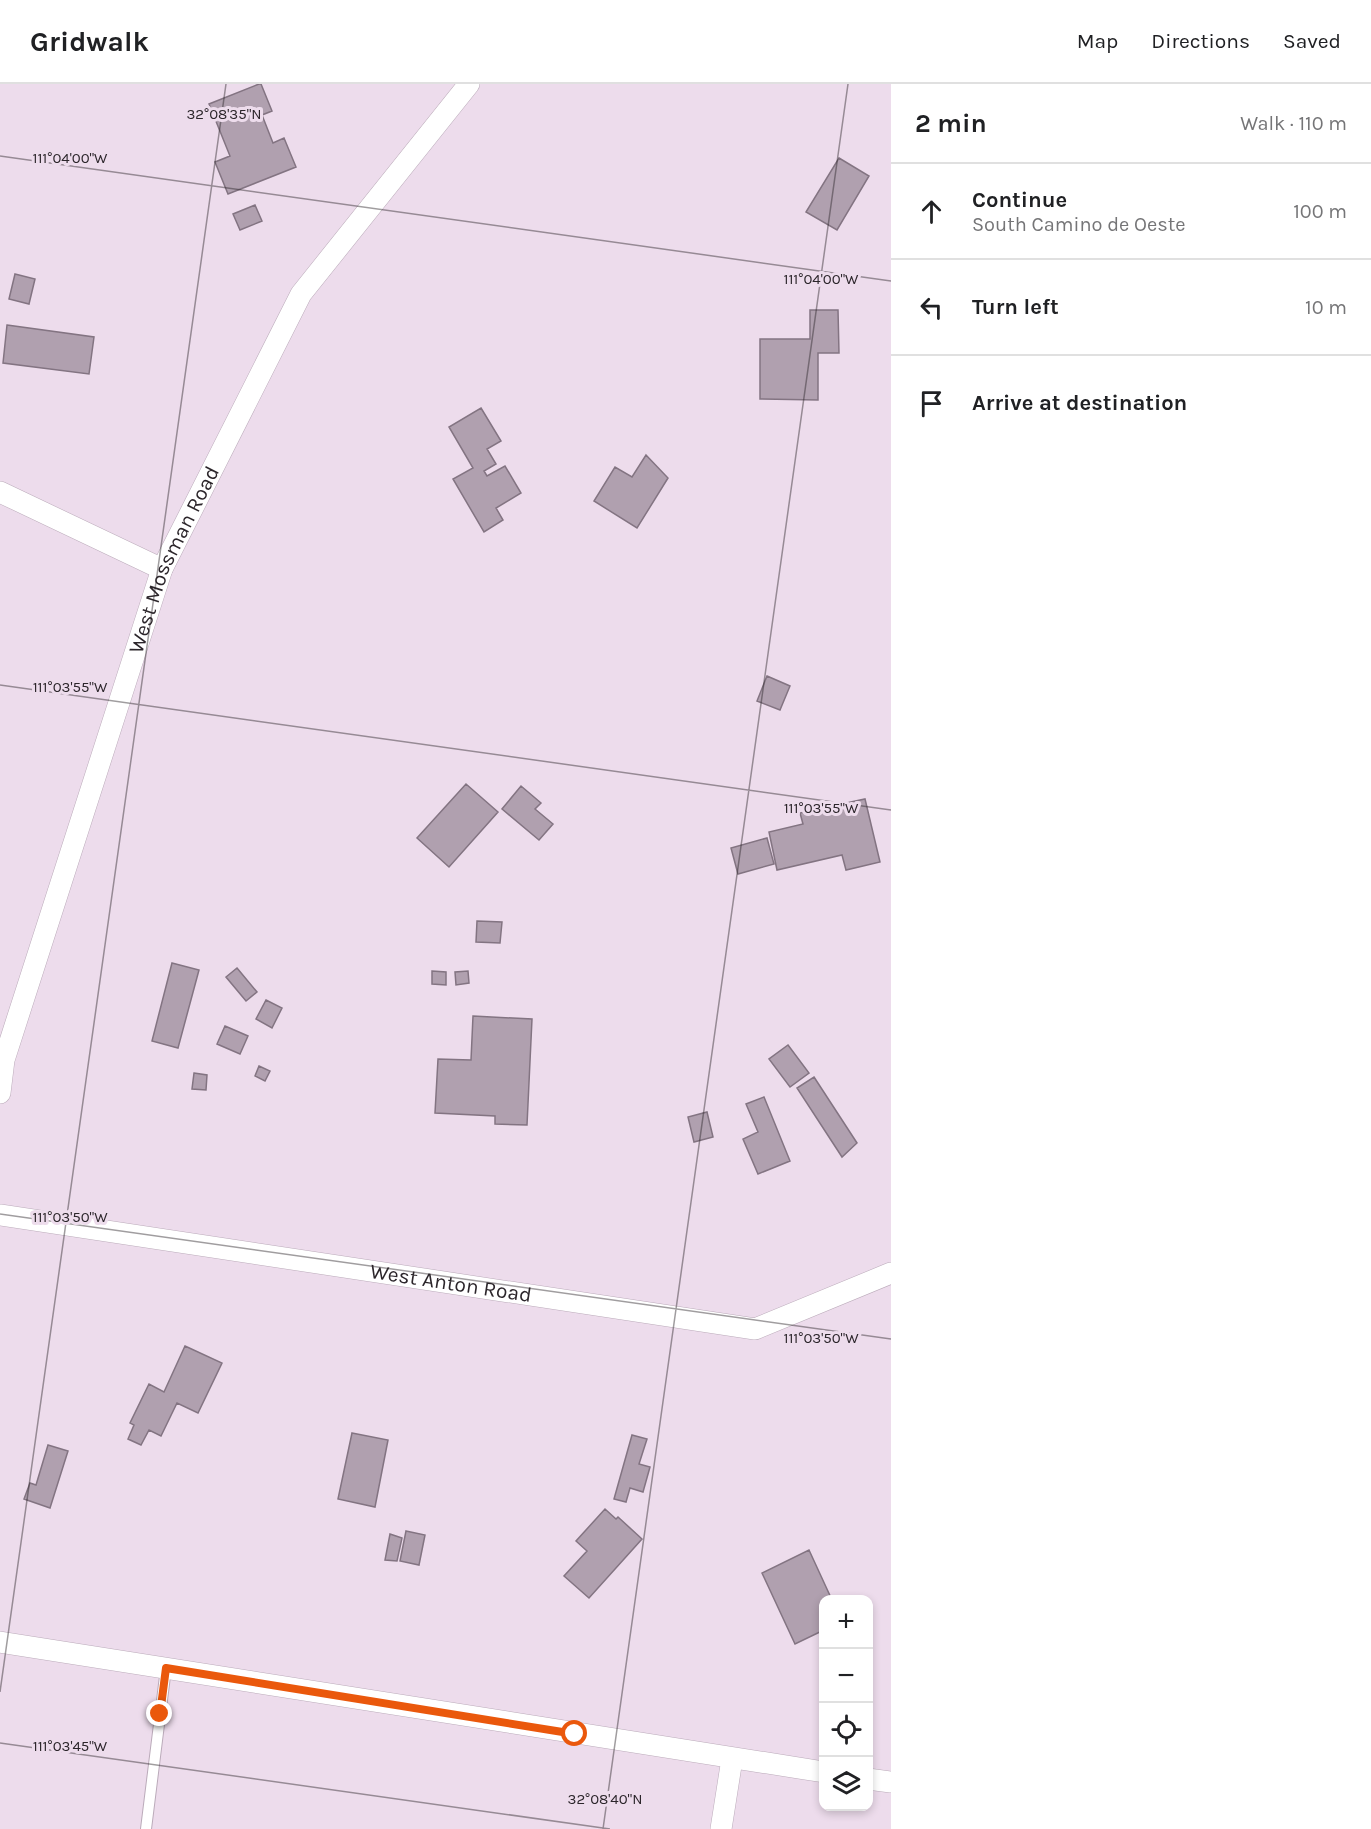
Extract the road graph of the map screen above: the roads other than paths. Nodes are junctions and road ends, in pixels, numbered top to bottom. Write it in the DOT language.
graph roads {
  1 [pos="469,84"];
  2 [pos="0,492"];
  3 [pos="162,569"];
  4 [pos="0,1093"];
  5 [pos="0,1215"];
  6 [pos="891,1273"];
  7 [pos="0,1642"];
  8 [pos="166,1668"];
  9 [pos="732,1759"];
  10 [pos="819,1771"];
  11 [pos="873,1780"];
  12 [pos="891,1782"];
  13 [pos="146,1829"];
  14 [pos="721,1829"];
  1 -- 3 [label="street, West Mossman Road"];
  2 -- 3 [label="street"];
  3 -- 4 [label="street, West Mossman Road"];
  5 -- 6 [label="street, West Anton Road"];
  7 -- 8 [label="street"];
  8 -- 9 [label="street"];
  8 -- 13 [label="lane"];
  9 -- 10 [label="street"];
  9 -- 14 [label="street"];
  11 -- 12 [label="street"];
}
